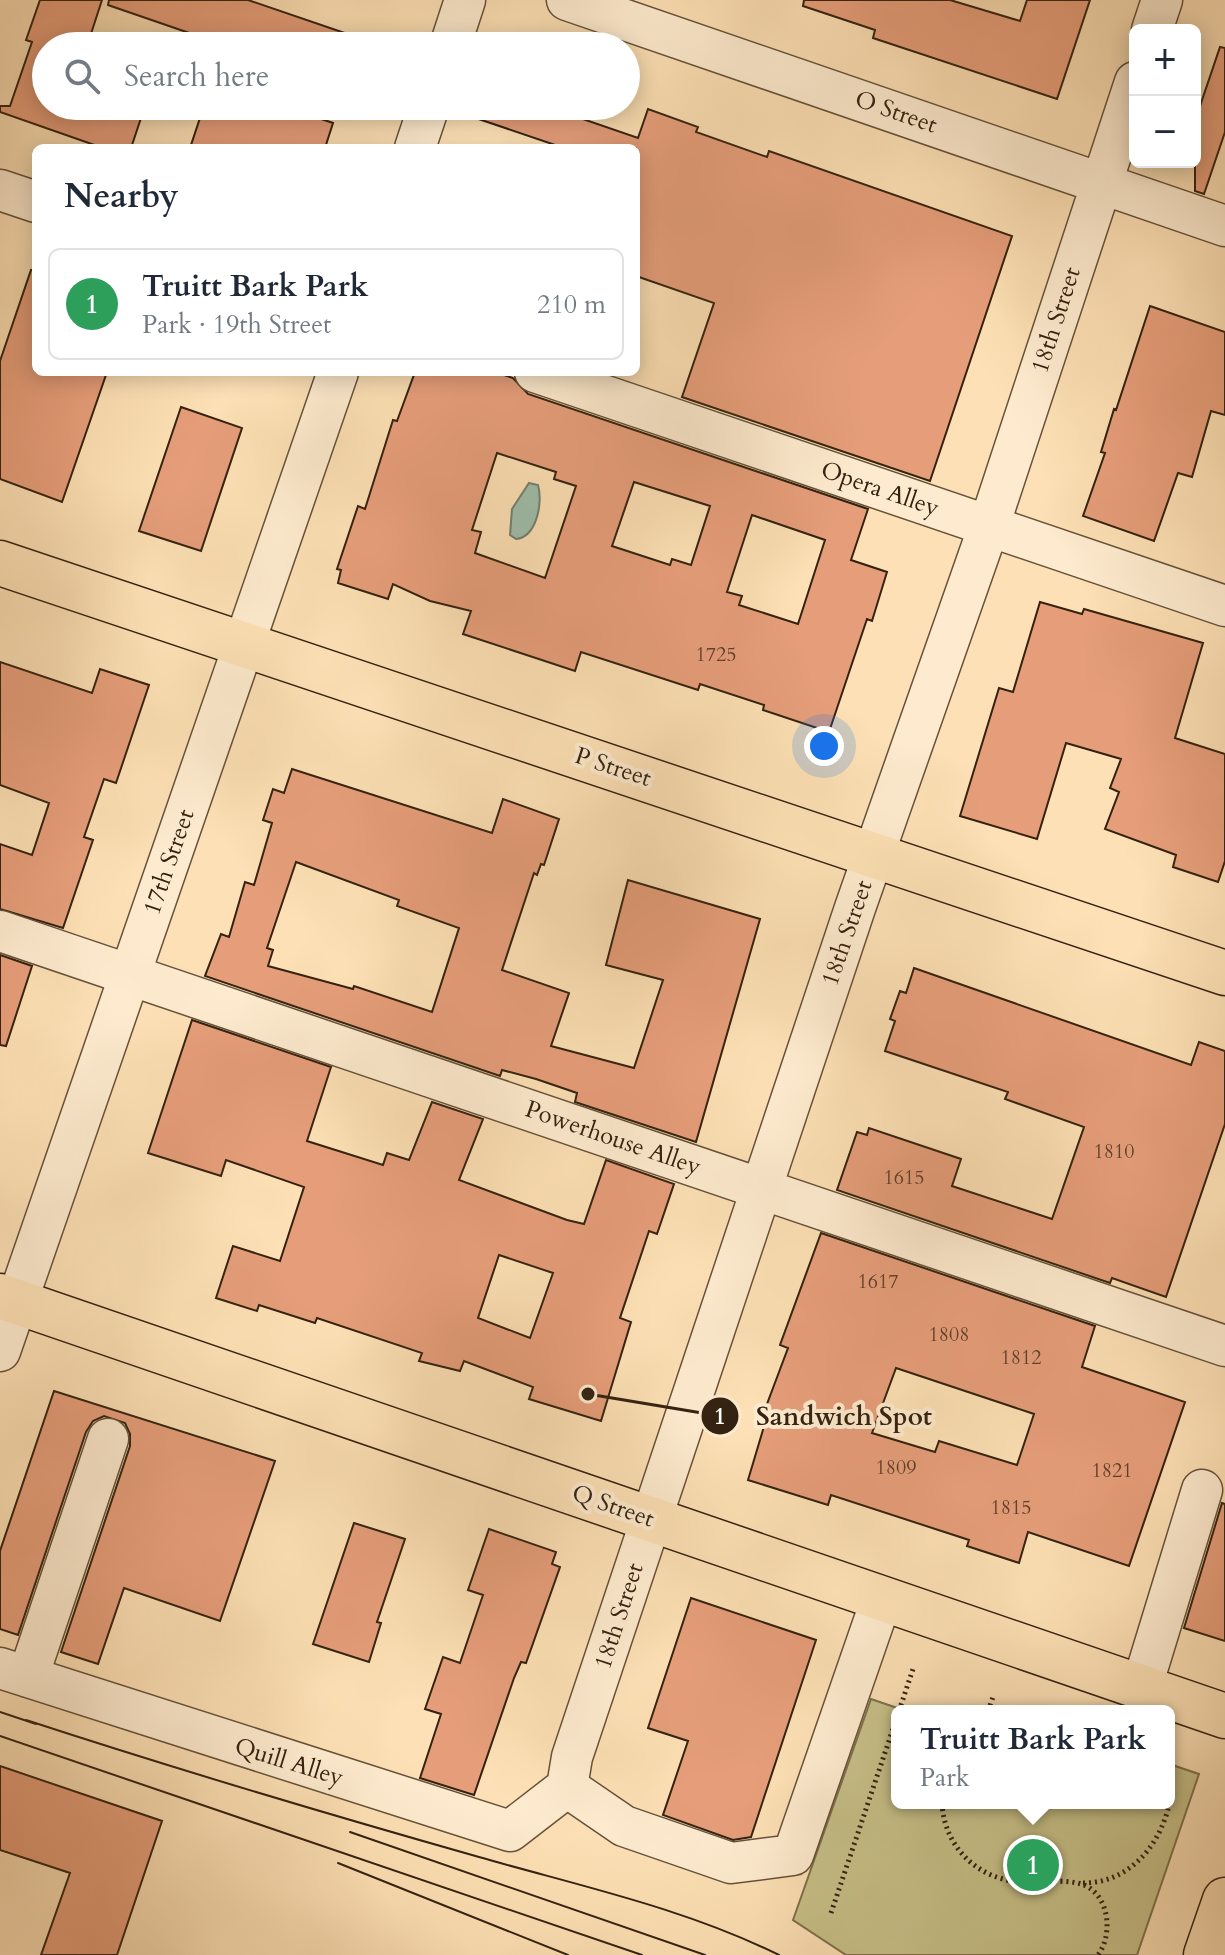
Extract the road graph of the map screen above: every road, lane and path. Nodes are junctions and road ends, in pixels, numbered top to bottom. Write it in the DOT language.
graph roads {
  1 [pos="465,0"];
  2 [pos="567,0"];
  3 [pos="1162,0"];
  4 [pos="1154,24"];
  5 [pos="455,32"];
  6 [pos="1130,96"];
  7 [pos="424,120"];
  8 [pos="416,144"];
  9 [pos="1101,183"];
  10 [pos="0,190"];
  11 [pos="32,201"];
  12 [pos="1225,226"];
  13 [pos="337,376"];
  14 [pos="547,376"];
  15 [pos="989,526"];
  16 [pos="0,563"];
  17 [pos="1225,606"];
  18 [pos="244,645"];
  19 [pos="874,855"];
  20 [pos="0,931"];
  21 [pos="1225,973"];
  22 [pos="130,975"];
  23 [pos="763,1189"];
  24 [pos="8,1299"];
  25 [pos="1223,1338"];
  26 [pos="0,1351"];
  27 [pos="108,1439"];
  28 [pos="1202,1490"];
  29 [pos="651,1519"];
  30 [pos="882,1598"];
  31 [pos="913,1669"];
  32 [pos="14,1672"];
  33 [pos="1142,1686"];
  34 [pos="993,1697"];
  35 [pos="901,1705"];
  36 [pos="990,1705"];
  37 [pos="1225,1716"];
  38 [pos="891,1735"];
  39 [pos="567,1787"];
  40 [pos="943,1809"];
  41 [pos="1166,1809"];
  42 [pos="1074,1883"];
  43 [pos="1225,1900"];
  44 [pos="831,1913"];
  45 [pos="1098,1955"];
  46 [pos="1206,1955"];
  1 -- 5 [label="street"];
  2 -- 9 [label="street, O Street"];
  3 -- 4 [label="street"];
  6 -- 9 [label="street, 18th Street"];
  7 -- 8 [label="street"];
  9 -- 12 [label="street, O Street"];
  9 -- 15 [label="street, 18th Street"];
  10 -- 11 [label="street"];
  13 -- 18 [label="street, 17th Street"];
  14 -- 15 [label="street, Opera Alley"];
  15 -- 17 [label="street, Opera Alley"];
  15 -- 19 [label="street, 18th Street"];
  16 -- 18 [label="main road, P Street"];
  18 -- 19 [label="main road, P Street"];
  18 -- 22 [label="street, 17th Street"];
  19 -- 21 [label="main road, P Street"];
  19 -- 23 [label="street, 18th Street"];
  20 -- 22 [label="street, Powerhouse Alley"];
  22 -- 23 [label="street, Powerhouse Alley"];
  22 -- 24 [label="street, 17th Street"];
  23 -- 25 [label="street, Powerhouse Alley"];
  23 -- 29 [label="street, 18th Street"];
  24 -- 26 [label="street, 17th Street"];
  24 -- 29 [label="main road, Q Street"];
  27 -- 32 [label="street"];
  28 -- 33 [label="street"];
  29 -- 30 [label="main road, Q Street"];
  29 -- 39 [label="street, 18th Street"];
  30 -- 33 [label="main road, Q Street"];
  30 -- 39 [label="street"];
  31 -- 35 [label="path"];
  32 -- 39 [label="street, Quill Alley"];
  33 -- 37 [label="main road, Q Street"];
  34 -- 36 [label="path"];
  38 -- 44 [label="path"];
  40 -- 42 [label="path"];
  41 -- 42 [label="path"];
  42 -- 45 [label="path"];
  43 -- 46 [label="main road"];
}
